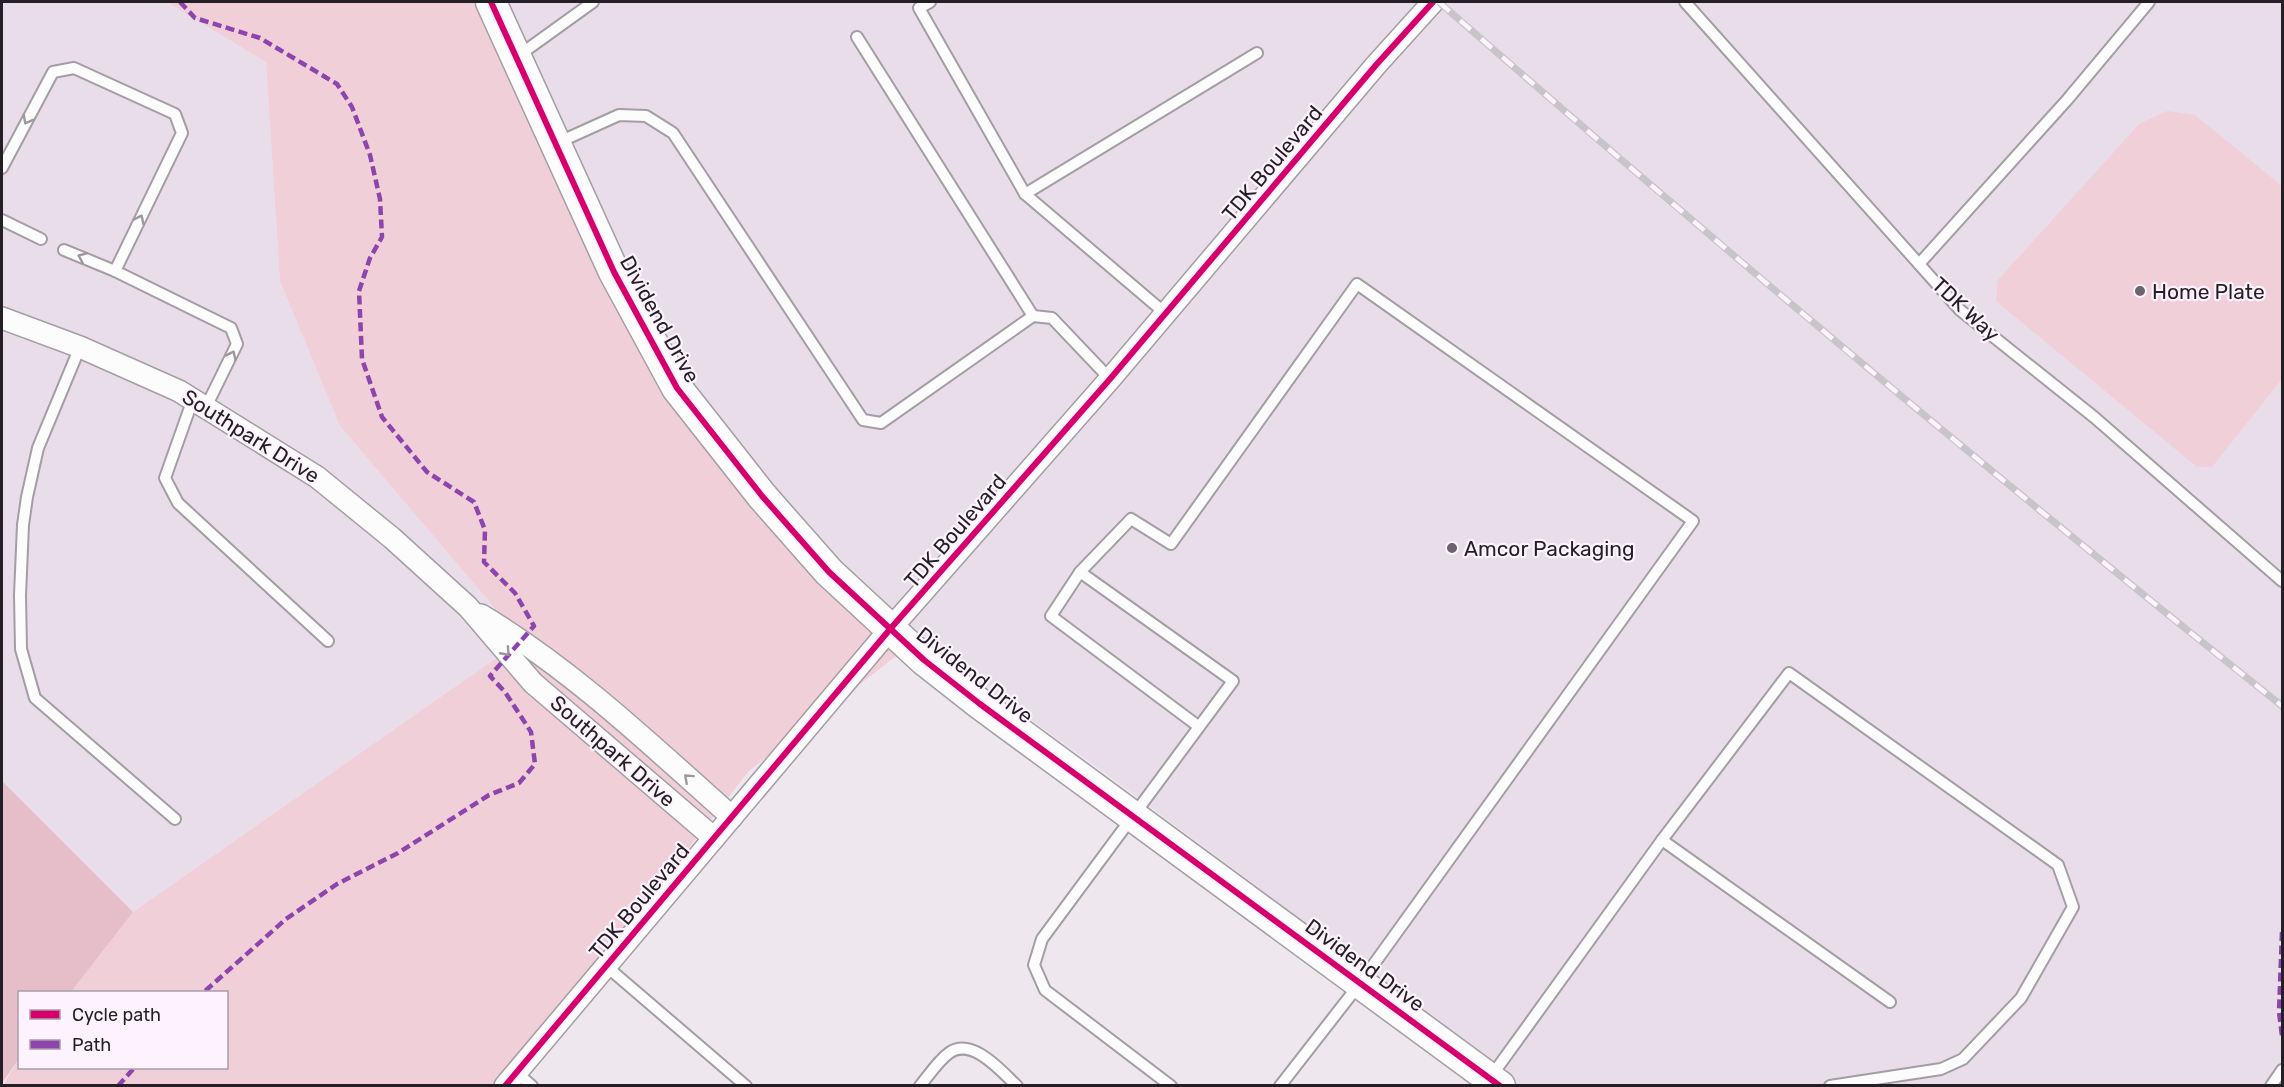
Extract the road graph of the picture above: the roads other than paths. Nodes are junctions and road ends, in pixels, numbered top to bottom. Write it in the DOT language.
graph roads {
  1 [pos="491,2"];
  2 [pos="593,2"];
  3 [pos="930,2"];
  4 [pos="1433,2"];
  5 [pos="1685,2"];
  6 [pos="2149,2"];
  7 [pos="857,37"];
  8 [pos="1257,52"];
  9 [pos="517,56"];
  10 [pos="555,143"];
  11 [pos="2,168"];
  12 [pos="1025,194"];
  13 [pos="2,220"];
  14 [pos="41,239"];
  15 [pos="64,250"];
  16 [pos="1919,264"];
  17 [pos="115,271"];
  18 [pos="1166,314"];
  19 [pos="1033,316"];
  20 [pos="2,318"];
  21 [pos="81,347"];
  22 [pos="1110,379"];
  23 [pos="200,403"];
  24 [pos="1080,572"];
  25 [pos="2283,580"];
  26 [pos="468,607"];
  27 [pos="891,628"];
  28 [pos="328,641"];
  29 [pos="1198,726"];
  30 [pos="1135,816"];
  31 [pos="732,817"];
  32 [pos="175,819"];
  33 [pos="714,838"];
  34 [pos="1662,840"];
  35 [pos="606,966"];
  36 [pos="1361,982"];
  37 [pos="1890,1002"];
  38 [pos="2283,1070"];
  39 [pos="518,1081"];
  40 [pos="1495,1082"];
  41 [pos="746,1086"];
  42 [pos="920,1086"];
  43 [pos="1017,1086"];
  44 [pos="1171,1086"];
  45 [pos="1280,1086"];
  46 [pos="1830,1086"];
  47 [pos="2271,1086"];
  1 -- 9 [label="street, Dividend Drive"];
  2 -- 9 [label="lane"];
  3 -- 12 [label="lane"];
  4 -- 18 [label="street, TDK Boulevard"];
  5 -- 16 [label="lane, TDK Way"];
  6 -- 16 [label="lane"];
  7 -- 19 [label="lane"];
  8 -- 12 [label="lane"];
  9 -- 10 [label="street, Dividend Drive"];
  10 -- 19 [label="lane"];
  10 -- 27 [label="street, Dividend Drive"];
  17 -- 11 [label="lane, one-way"];
  12 -- 18 [label="lane"];
  13 -- 14 [label="lane"];
  17 -- 15 [label="lane, one-way"];
  16 -- 25 [label="lane, TDK Way"];
  23 -- 17 [label="lane, one-way"];
  18 -- 22 [label="street, TDK Boulevard"];
  19 -- 22 [label="lane"];
  20 -- 21 [label="street, Southpark Drive"];
  21 -- 23 [label="street, Southpark Drive"];
  21 -- 32 [label="lane"];
  22 -- 27 [label="street, TDK Boulevard"];
  23 -- 26 [label="street, Southpark Drive"];
  23 -- 28 [label="lane"];
  24 -- 29 [label="lane"];
  24 -- 29 [label="lane"];
  24 -- 36 [label="lane"];
  31 -- 26 [label="street, Southpark Drive, one-way"];
  26 -- 33 [label="street, Southpark Drive, one-way"];
  27 -- 30 [label="street, Dividend Drive"];
  27 -- 31 [label="street, TDK Boulevard"];
  29 -- 30 [label="lane"];
  30 -- 36 [label="street, Dividend Drive"];
  30 -- 44 [label="lane"];
  31 -- 33 [label="street, TDK Boulevard"];
  33 -- 35 [label="street, TDK Boulevard"];
  34 -- 37 [label="lane"];
  34 -- 40 [label="lane"];
  34 -- 46 [label="lane"];
  35 -- 39 [label="street, TDK Boulevard"];
  35 -- 41 [label="lane"];
  36 -- 40 [label="street, Dividend Drive"];
  36 -- 45 [label="lane"];
  38 -- 47 [label="lane"];
  42 -- 43 [label="lane"];
}
